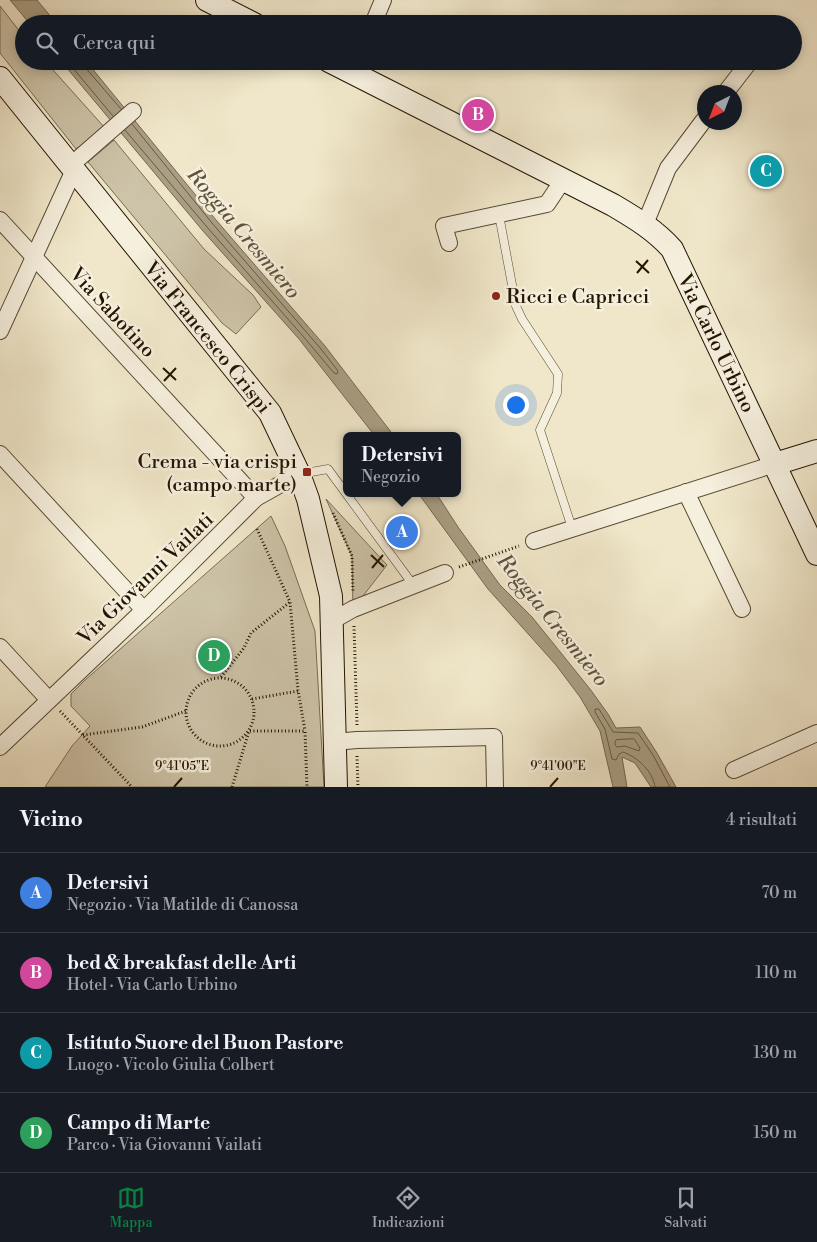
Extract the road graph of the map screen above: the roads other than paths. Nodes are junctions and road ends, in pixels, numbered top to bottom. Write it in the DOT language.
graph roads {
  1 [pos="207,0"];
  2 [pos="383,0"];
  3 [pos="236,15"];
  4 [pos="377,15"];
  5 [pos="361,70"];
  6 [pos="743,70"];
  7 [pos="0,78"];
  8 [pos="731,85"];
  9 [pos="133,111"];
  10 [pos="697,129"];
  11 [pos="72,168"];
  12 [pos="563,180"];
  13 [pos="500,214"];
  14 [pos="0,220"];
  15 [pos="645,224"];
  16 [pos="449,243"];
  17 [pos="34,258"];
  18 [pos="0,331"];
  19 [pos="817,450"];
  20 [pos="0,454"];
  21 [pos="775,464"];
  22 [pos="299,474"];
  23 [pos="343,489"];
  24 [pos="686,492"];
  25 [pos="349,497"];
  26 [pos="256,498"];
  27 [pos="572,528"];
  28 [pos="534,541"];
  29 [pos="817,554"];
  30 [pos="445,573"];
  31 [pos="414,586"];
  32 [pos="742,609"];
  33 [pos="144,610"];
  34 [pos="332,621"];
  35 [pos="0,647"];
  36 [pos="49,700"];
  37 [pos="817,733"];
  38 [pos="334,742"];
  39 [pos="0,747"];
  40 [pos="734,770"];
  41 [pos="336,787"];
  42 [pos="495,787"];
  1 -- 3 [label="street"];
  2 -- 4 [label="street"];
  5 -- 12 [label="street, Via Carlo Urbino"];
  6 -- 8 [label="street"];
  7 -- 11 [label="street, Via Francesco Crispi"];
  9 -- 11 [label="street"];
  10 -- 15 [label="street"];
  11 -- 17 [label="street"];
  11 -- 22 [label="street, Via Francesco Crispi"];
  12 -- 13 [label="street"];
  12 -- 15 [label="street, Via Carlo Urbino"];
  13 -- 16 [label="street"];
  13 -- 27 [label="lane"];
  14 -- 17 [label="street, Via Sabotino"];
  15 -- 21 [label="street, Via Carlo Urbino"];
  17 -- 18 [label="street"];
  17 -- 26 [label="street, Via Sabotino"];
  19 -- 21 [label="street"];
  20 -- 33 [label="street"];
  21 -- 24 [label="street"];
  21 -- 29 [label="street, Via Carlo Urbino"];
  22 -- 23 [label="lane"];
  22 -- 26 [label="street, Via Giovanni Vailati"];
  22 -- 34 [label="street, Via Francesco Crispi"];
  24 -- 27 [label="street"];
  24 -- 32 [label="street"];
  25 -- 31 [label="lane"];
  26 -- 33 [label="street, Via Giovanni Vailati"];
  27 -- 28 [label="street"];
  30 -- 31 [label="street"];
  31 -- 34 [label="street"];
  33 -- 36 [label="street, Via Giovanni Vailati"];
  34 -- 38 [label="street, Via Francesco Crispi"];
  35 -- 36 [label="street"];
  36 -- 39 [label="street, Via Giovanni Vailati"];
  37 -- 40 [label="street"];
  38 -- 41 [label="street, Via Francesco Crispi"];
  38 -- 42 [label="street"];
}
